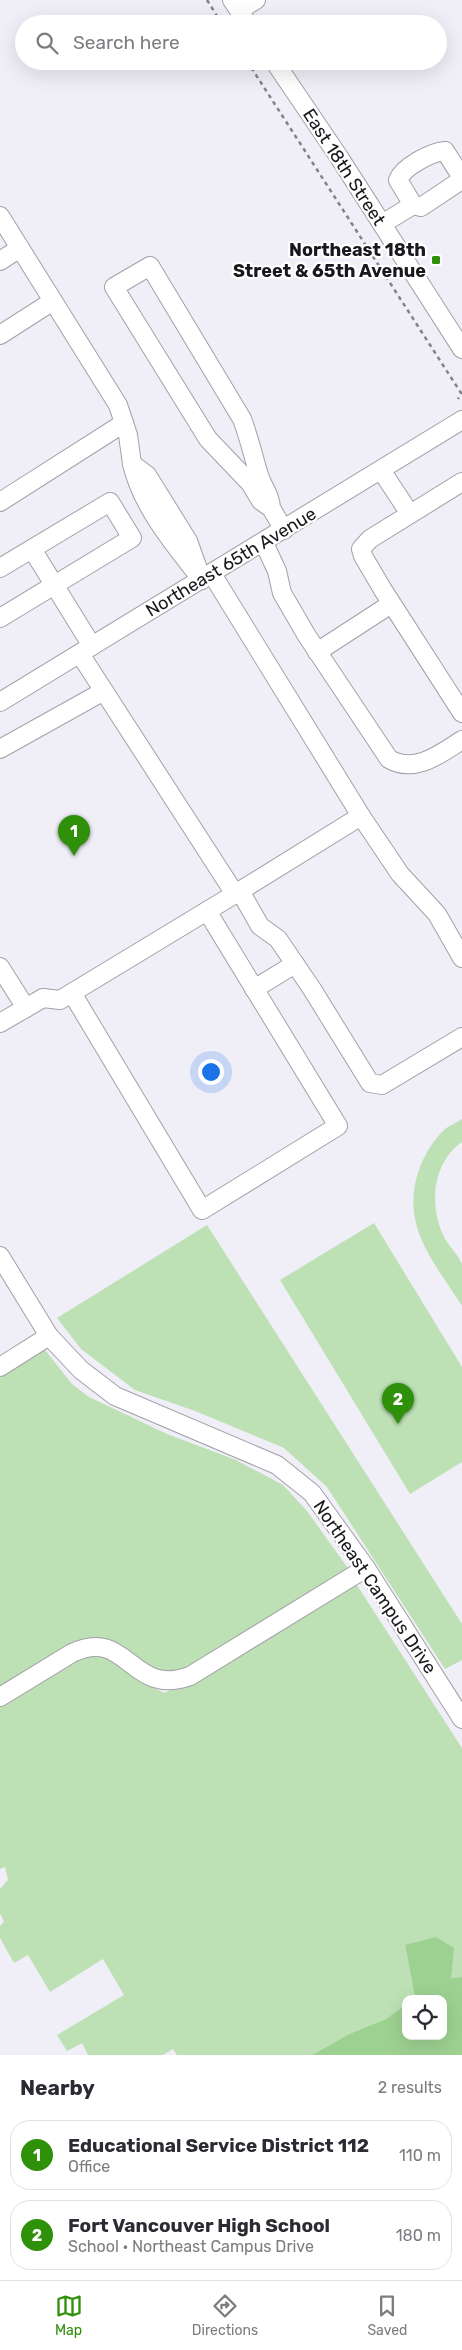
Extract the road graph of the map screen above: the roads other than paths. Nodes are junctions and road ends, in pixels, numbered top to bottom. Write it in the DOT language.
graph roads {
  1 [pos="256,0"];
  2 [pos="240,11"];
  3 [pos="280,70"];
  4 [pos="459,168"];
  5 [pos="413,205"];
  6 [pos="0,216"];
  7 [pos="382,224"];
  8 [pos="20,248"];
  9 [pos="0,261"];
  10 [pos="53,302"];
  11 [pos="0,335"];
  12 [pos="462,349"];
  13 [pos="462,420"];
  14 [pos="124,423"];
  15 [pos="381,470"];
  16 [pos="461,486"];
  17 [pos="0,502"];
  18 [pos="271,508"];
  19 [pos="410,514"];
  20 [pos="284,530"];
  21 [pos="264,543"];
  22 [pos="32,549"];
  23 [pos="0,568"];
  24 [pos="207,577"];
  25 [pos="55,586"];
  26 [pos="391,604"];
  27 [pos="0,618"];
  28 [pos="86,650"];
  29 [pos="317,652"];
  30 [pos="104,691"];
  31 [pos="0,702"];
  32 [pos="462,713"];
  33 [pos="462,740"];
  34 [pos="0,749"];
  35 [pos="360,816"];
  36 [pos="237,892"];
  37 [pos="207,911"];
  38 [pos="462,958"];
  39 [pos="295,964"];
  40 [pos="0,967"];
  41 [pos="254,989"];
  42 [pos="72,994"];
  43 [pos="26,1008"];
  44 [pos="0,1023"];
  45 [pos="462,1037"];
  46 [pos="0,1256"];
  47 [pos="49,1336"];
  48 [pos="0,1367"];
  49 [pos="366,1568"];
  50 [pos="0,1697"];
  51 [pos="462,1719"];
  1 -- 2 [label="street"];
  3 -- 7 [label="street, East 18th Street"];
  4 -- 5 [label="street"];
  4 -- 5 [label="street"];
  5 -- 7 [label="street"];
  6 -- 8 [label="street"];
  7 -- 12 [label="street, East 18th Street"];
  8 -- 9 [label="street"];
  8 -- 10 [label="street"];
  10 -- 11 [label="street"];
  10 -- 14 [label="street"];
  13 -- 15 [label="street, Northeast 65th Avenue"];
  14 -- 17 [label="street"];
  14 -- 24 [label="street"];
  15 -- 19 [label="street"];
  15 -- 20 [label="street, Northeast 65th Avenue"];
  16 -- 19 [label="street"];
  18 -- 18 [label="street"];
  18 -- 20 [label="street"];
  19 -- 26 [label="street"];
  20 -- 21 [label="street, Northeast 65th Avenue"];
  21 -- 24 [label="street, Northeast 65th Avenue"];
  21 -- 29 [label="street"];
  22 -- 23 [label="street"];
  22 -- 25 [label="street"];
  22 -- 25 [label="street"];
  24 -- 28 [label="street, Northeast 65th Avenue"];
  24 -- 35 [label="street"];
  25 -- 27 [label="street"];
  25 -- 28 [label="street"];
  26 -- 29 [label="street"];
  26 -- 32 [label="street"];
  28 -- 30 [label="street"];
  28 -- 31 [label="street, Northeast 65th Avenue"];
  29 -- 33 [label="street"];
  30 -- 34 [label="street"];
  30 -- 36 [label="street"];
  35 -- 36 [label="street"];
  35 -- 38 [label="street"];
  36 -- 37 [label="street"];
  36 -- 39 [label="street"];
  37 -- 41 [label="street"];
  37 -- 42 [label="street"];
  39 -- 41 [label="street"];
  39 -- 45 [label="street"];
  40 -- 43 [label="street"];
  41 -- 42 [label="street"];
  42 -- 43 [label="street"];
  43 -- 44 [label="street"];
  46 -- 47 [label="street, Northeast Campus Drive"];
  47 -- 48 [label="street"];
  47 -- 49 [label="street, Northeast Campus Drive"];
  49 -- 50 [label="street"];
  49 -- 51 [label="street, Northeast Campus Drive"];
}
